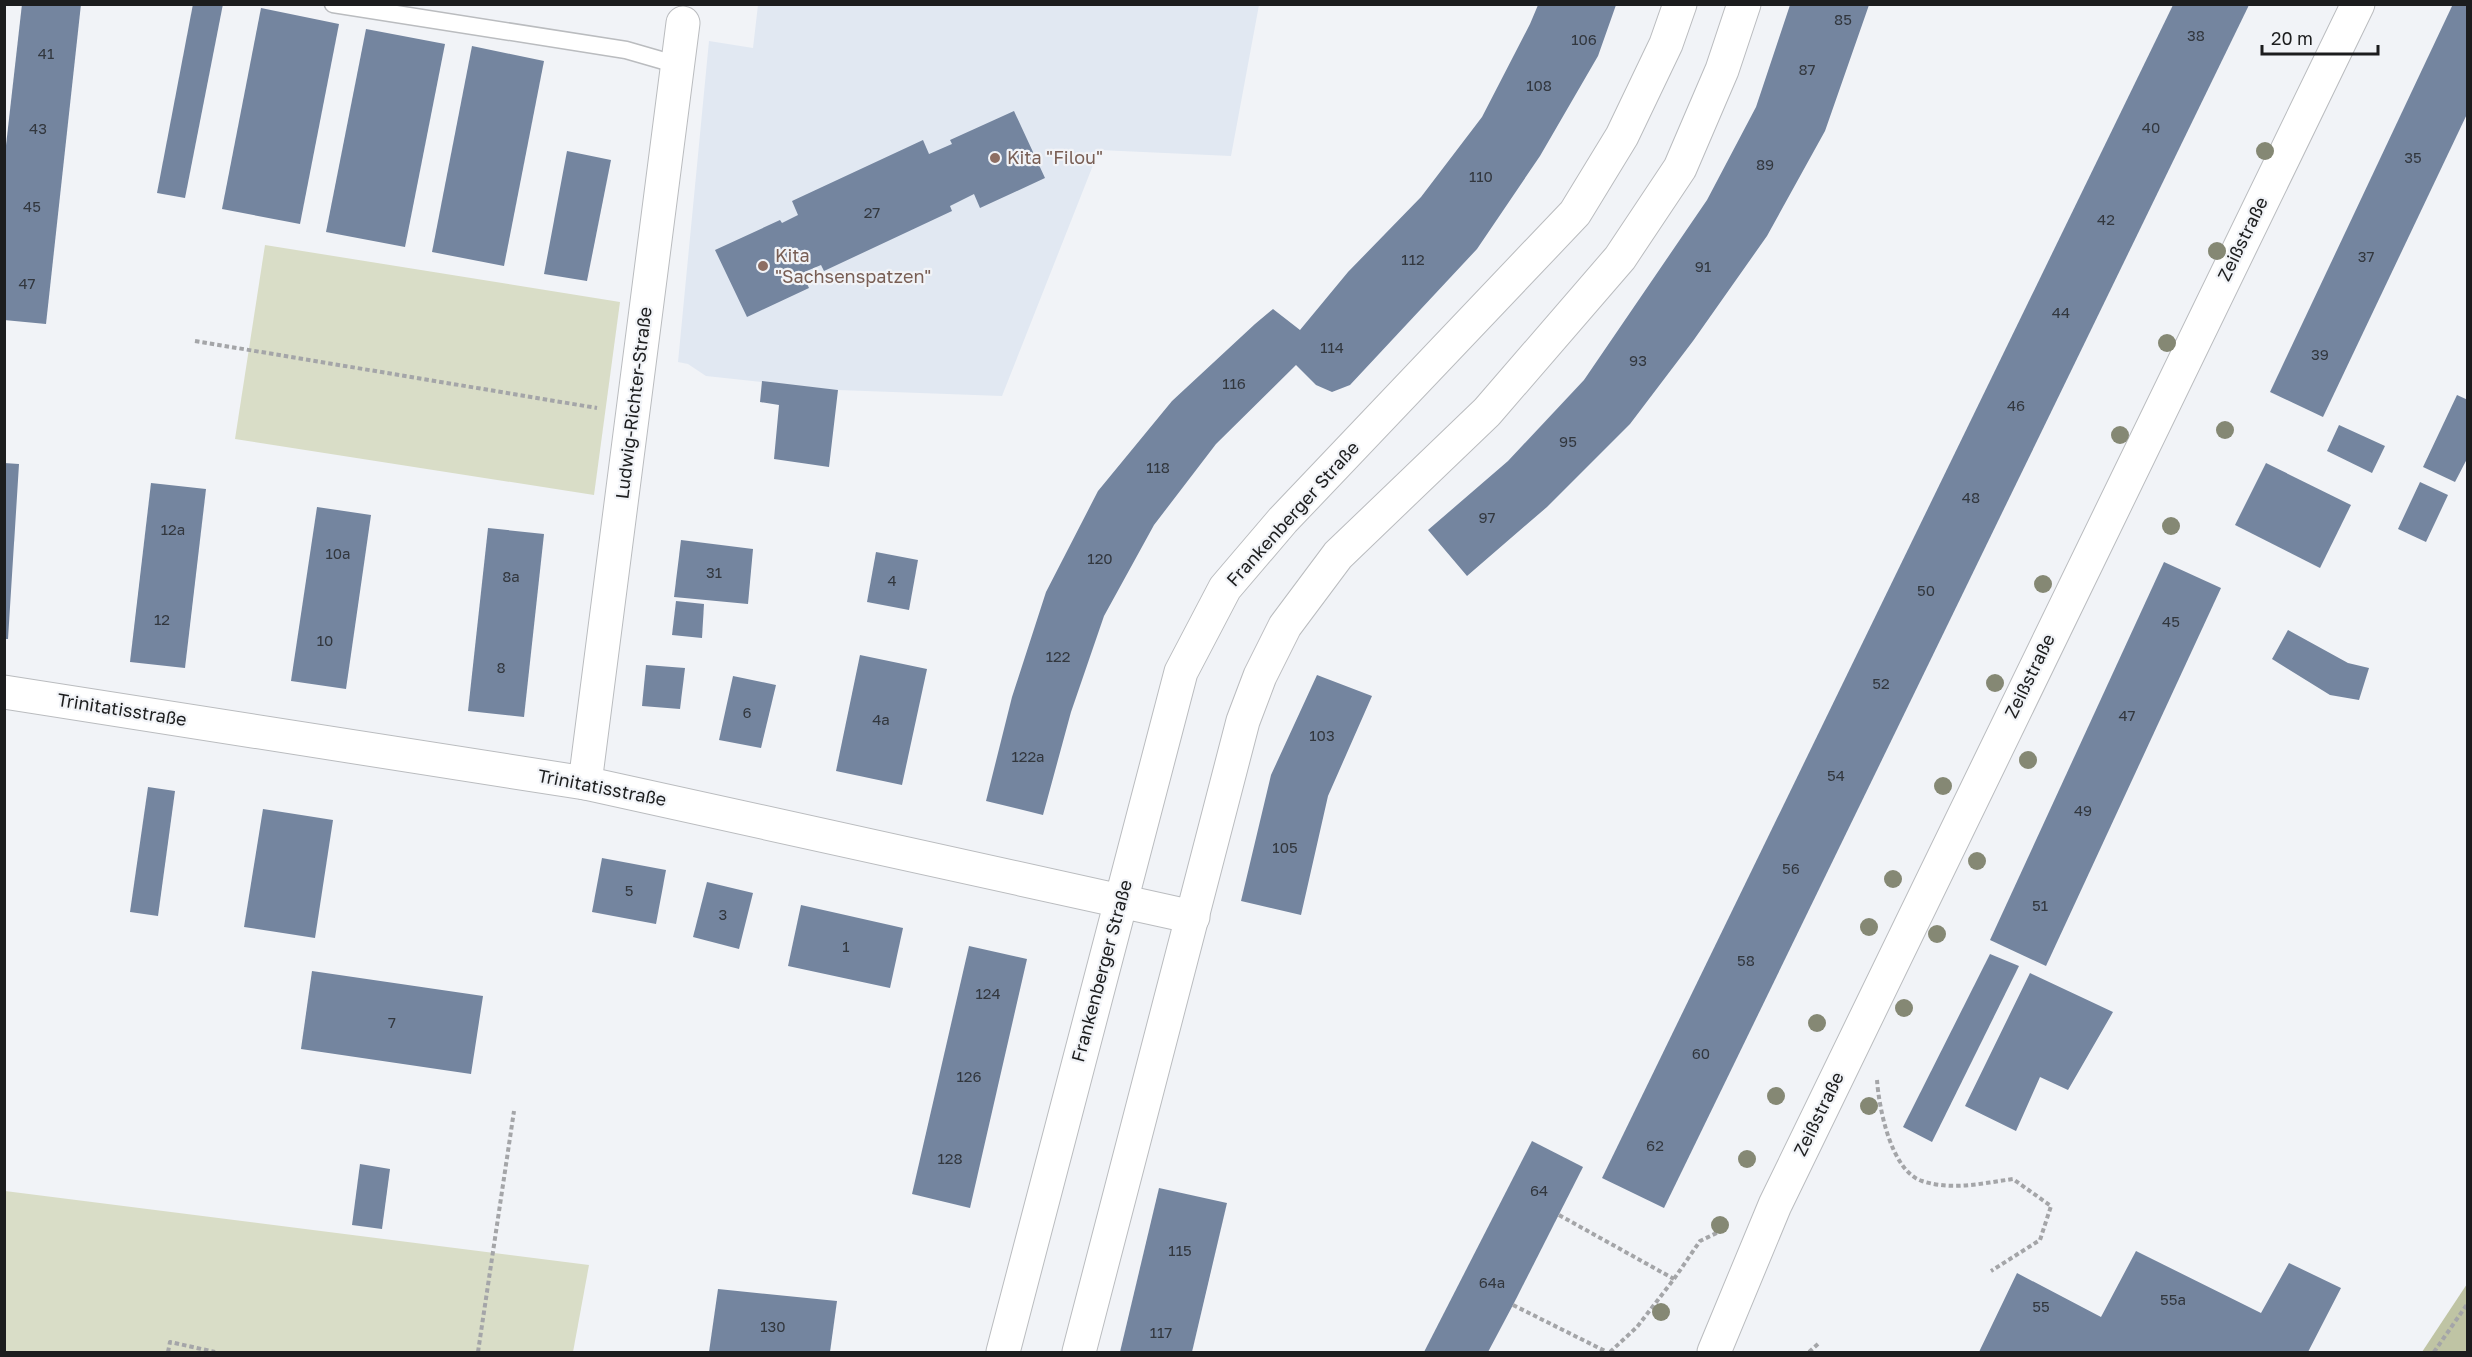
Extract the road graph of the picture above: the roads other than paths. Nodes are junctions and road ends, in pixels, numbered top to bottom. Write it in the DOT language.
graph roads {
  1 [pos="333,4"];
  2 [pos="1680,4"];
  3 [pos="1744,4"];
  4 [pos="2358,4"];
  5 [pos="683,23"];
  6 [pos="678,65"];
  7 [pos="4,692"];
  8 [pos="585,783"];
  9 [pos="1121,901"];
  10 [pos="1193,917"];
  11 [pos="1714,1352"];
  12 [pos="1003,1353"];
  13 [pos="1079,1353"];
  1 -- 6 [label="lane"];
  2 -- 9 [label="street, Frankenberger Straße"];
  3 -- 10 [label="street"];
  4 -- 11 [label="street, Zeißstraße"];
  5 -- 6 [label="street, Ludwig-Richter-Straße"];
  6 -- 8 [label="street, Ludwig-Richter-Straße"];
  7 -- 8 [label="street, Trinitatisstraße"];
  8 -- 9 [label="street, Trinitatisstraße"];
  9 -- 10 [label="street, Trinitatisstraße"];
  9 -- 12 [label="street, Frankenberger Straße"];
  10 -- 13 [label="street"];
}
